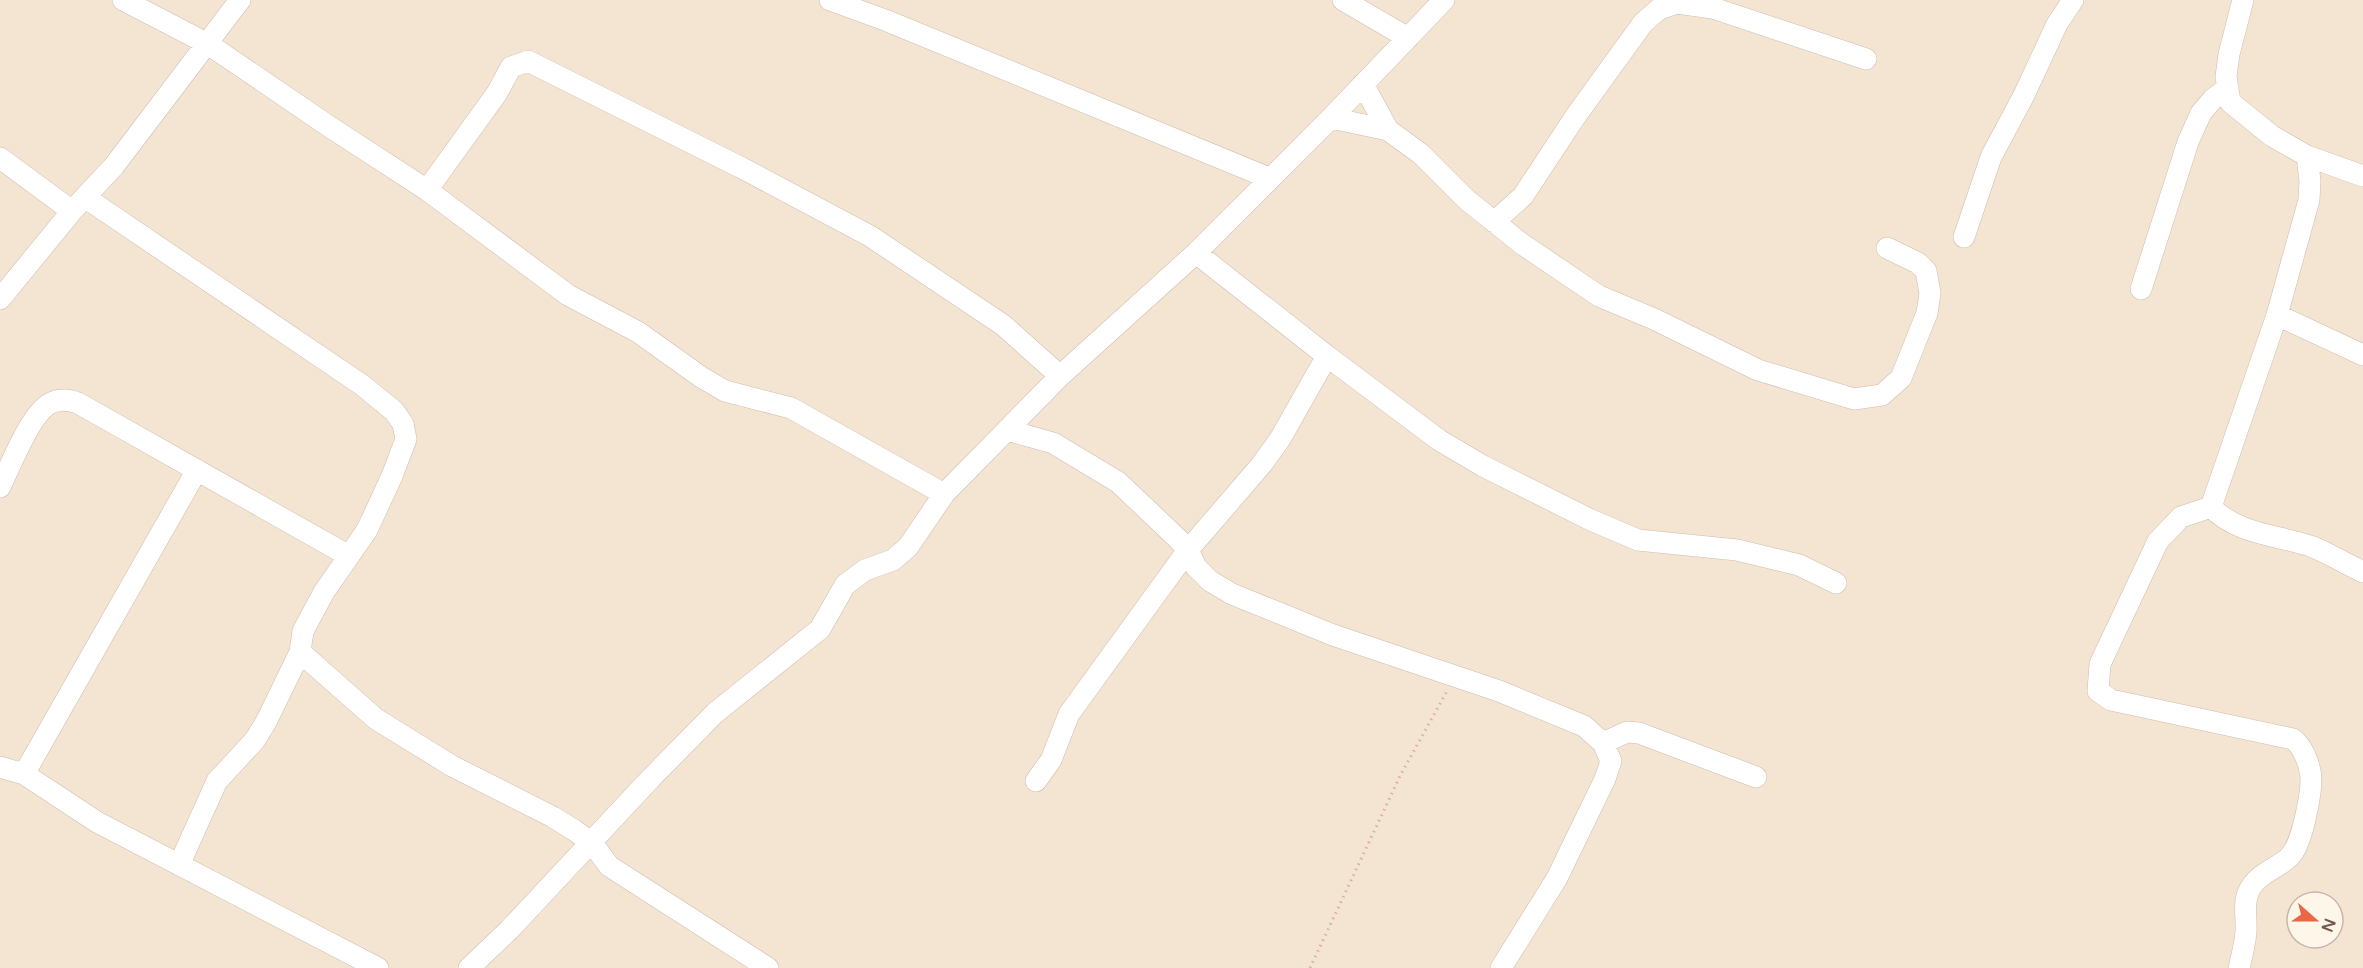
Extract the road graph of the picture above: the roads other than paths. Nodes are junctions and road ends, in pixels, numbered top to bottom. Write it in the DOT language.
graph roads {
  1 [pos="123,0"];
  2 [pos="240,0"];
  3 [pos="830,0"];
  4 [pos="1343,0"];
  5 [pos="1444,0"];
  6 [pos="2073,0"];
  7 [pos="2243,0"];
  8 [pos="1663,4"];
  9 [pos="1408,38"];
  10 [pos="207,44"];
  11 [pos="1866,59"];
  12 [pos="1363,84"];
  13 [pos="2228,88"];
  14 [pos="1331,118"];
  15 [pos="1388,130"];
  16 [pos="2307,156"];
  17 [pos="0,158"];
  18 [pos="2363,176"];
  19 [pos="1269,178"];
  20 [pos="427,190"];
  21 [pos="79,205"];
  22 [pos="1494,222"];
  23 [pos="1964,237"];
  24 [pos="1887,248"];
  25 [pos="1196,253"];
  26 [pos="2141,289"];
  27 [pos="0,299"];
  28 [pos="2277,315"];
  29 [pos="2363,355"];
  30 [pos="1328,356"];
  31 [pos="1060,376"];
  32 [pos="1007,430"];
  33 [pos="197,470"];
  34 [pos="0,487"];
  35 [pos="944,494"];
  36 [pos="2211,507"];
  37 [pos="1188,550"];
  38 [pos="349,556"];
  39 [pos="2363,572"];
  40 [pos="1836,583"];
  41 [pos="300,652"];
  42 [pos="1603,743"];
  43 [pos="0,767"];
  44 [pos="24,774"];
  45 [pos="1756,777"];
  46 [pos="1036,782"];
  47 [pos="592,843"];
  48 [pos="179,866"];
  49 [pos="378,968"];
  50 [pos="469,968"];
  51 [pos="768,968"];
  52 [pos="1501,968"];
  53 [pos="2239,968"];
  1 -- 10 [label="street"];
  2 -- 10 [label="street"];
  3 -- 19 [label="street"];
  4 -- 9 [label="street"];
  5 -- 9 [label="street"];
  6 -- 23 [label="street"];
  7 -- 13 [label="street"];
  8 -- 11 [label="street"];
  8 -- 22 [label="street"];
  9 -- 12 [label="street"];
  10 -- 20 [label="street"];
  10 -- 21 [label="street"];
  12 -- 14 [label="street"];
  12 -- 15 [label="street"];
  13 -- 16 [label="street"];
  13 -- 26 [label="street"];
  14 -- 15 [label="street"];
  14 -- 19 [label="street"];
  15 -- 22 [label="street"];
  16 -- 18 [label="street"];
  16 -- 28 [label="street"];
  17 -- 21 [label="street"];
  19 -- 25 [label="street"];
  20 -- 31 [label="street"];
  20 -- 35 [label="street"];
  21 -- 27 [label="street"];
  21 -- 38 [label="street"];
  22 -- 24 [label="street"];
  25 -- 30 [label="street"];
  25 -- 31 [label="street"];
  28 -- 29 [label="street"];
  28 -- 36 [label="street"];
  30 -- 37 [label="street"];
  30 -- 40 [label="street"];
  31 -- 32 [label="street"];
  32 -- 35 [label="street"];
  32 -- 37 [label="street"];
  33 -- 34 [label="street"];
  33 -- 38 [label="street"];
  33 -- 44 [label="street"];
  35 -- 47 [label="street"];
  36 -- 39 [label="street"];
  36 -- 53 [label="street"];
  37 -- 42 [label="street"];
  37 -- 46 [label="street"];
  38 -- 41 [label="street"];
  41 -- 47 [label="street"];
  41 -- 48 [label="street"];
  42 -- 45 [label="street"];
  42 -- 52 [label="street"];
  43 -- 44 [label="street"];
  44 -- 48 [label="street"];
  47 -- 50 [label="street"];
  47 -- 51 [label="street"];
  48 -- 49 [label="street"];
}
